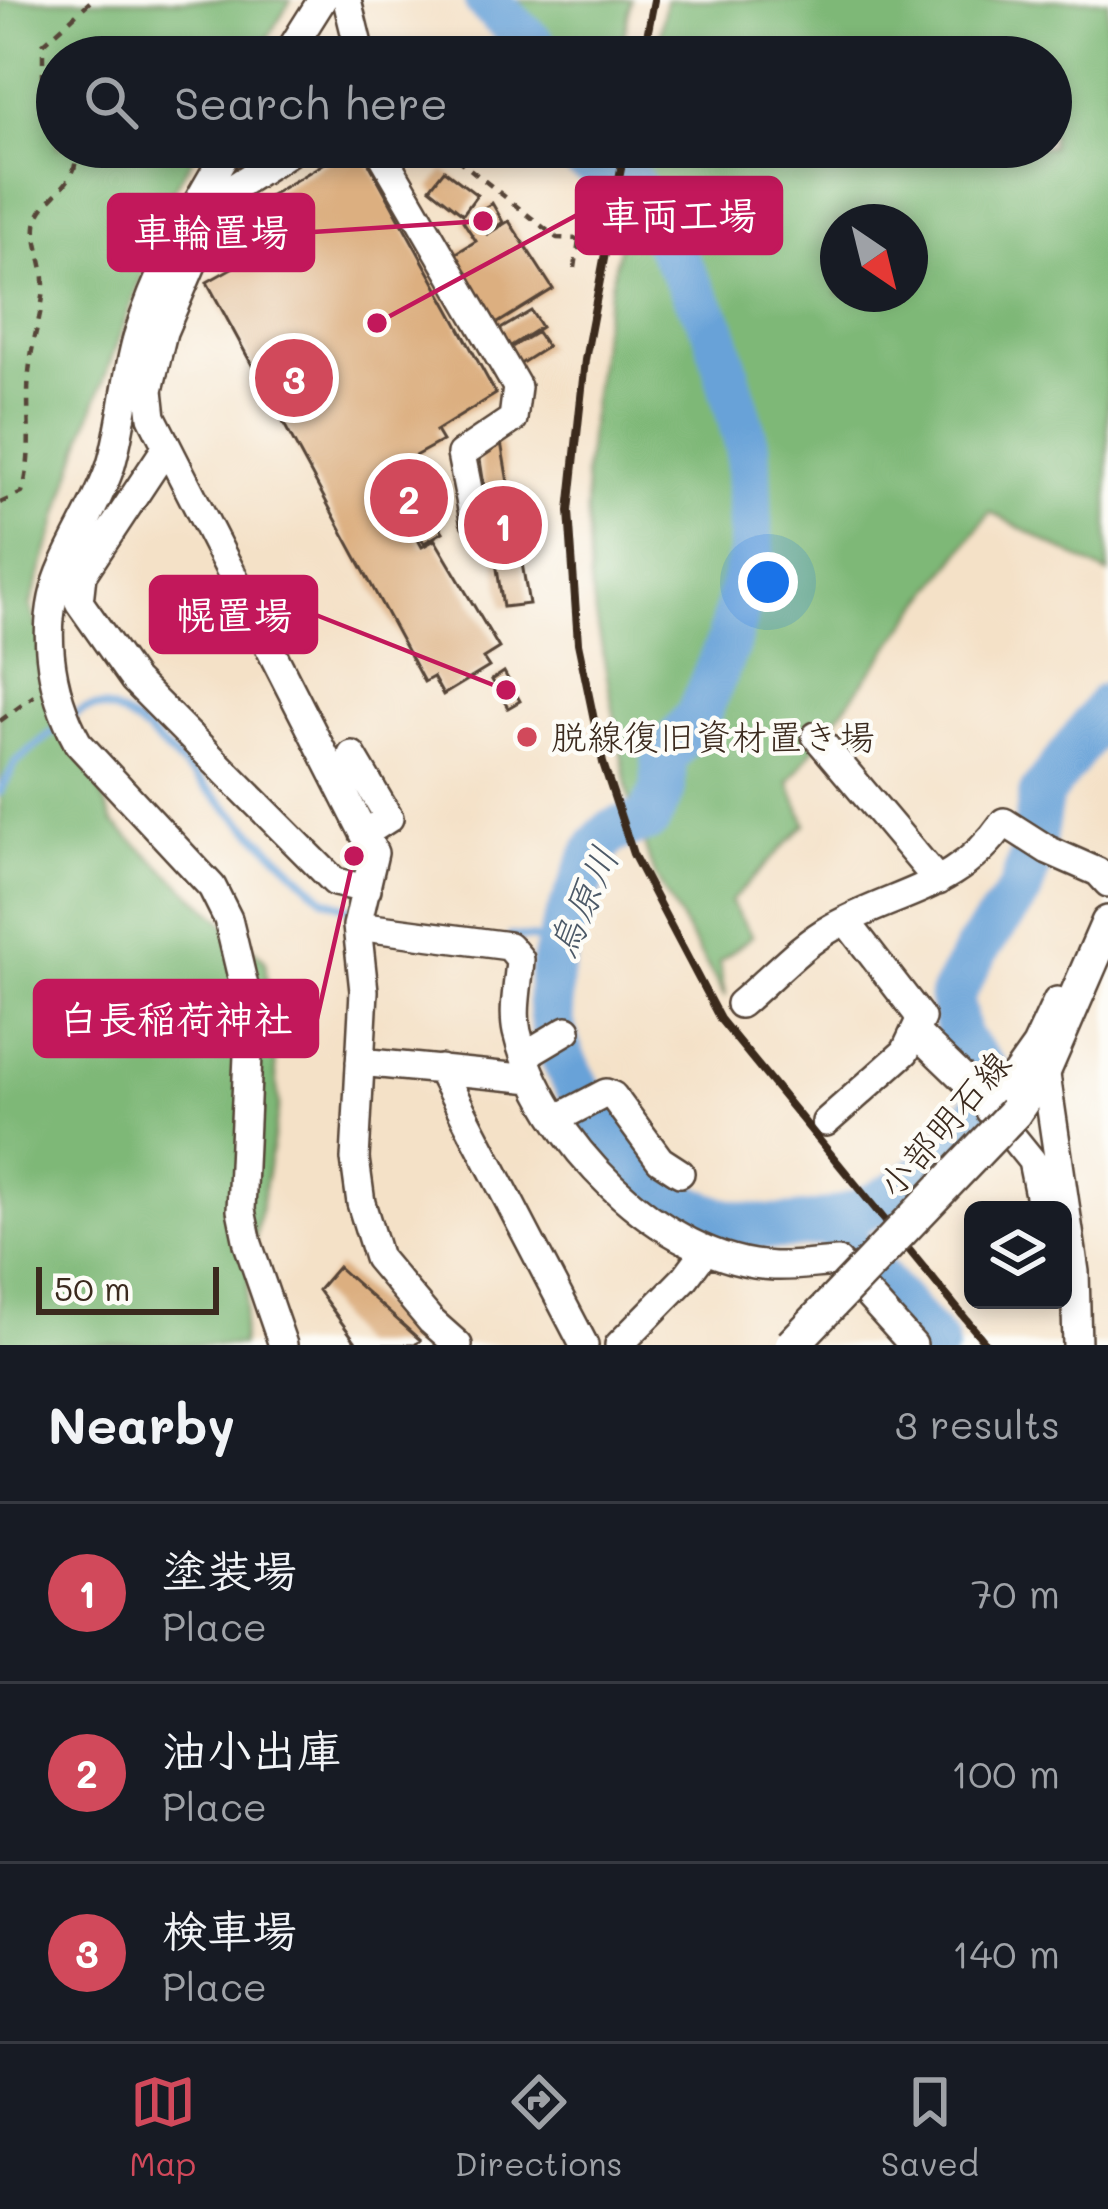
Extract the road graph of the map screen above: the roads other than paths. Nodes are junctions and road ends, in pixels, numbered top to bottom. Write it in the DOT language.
graph roads {
  1 [pos="346,0"];
  2 [pos="316,9"];
  3 [pos="299,36"];
  4 [pos="355,36"];
  5 [pos="219,168"];
  6 [pos="264,168"];
  7 [pos="390,168"];
  8 [pos="166,448"];
  9 [pos="474,519"];
  10 [pos="816,736"];
  11 [pos="352,755"];
  12 [pos="364,834"];
  13 [pos="938,881"];
  14 [pos="1108,883"];
  15 [pos="367,889"];
  16 [pos="1108,909"];
  17 [pos="846,921"];
  18 [pos="1108,923"];
  19 [pos="357,926"];
  20 [pos="740,1004"];
  21 [pos="567,1030"];
  22 [pos="915,1032"];
  23 [pos="360,1062"];
  24 [pos="530,1062"];
  25 [pos="1045,1068"];
  26 [pos="440,1070"];
  27 [pos="996,1103"];
  28 [pos="562,1115"];
  29 [pos="826,1122"];
  30 [pos="680,1173"];
  31 [pos="1040,1201"];
  32 [pos="1065,1201"];
  33 [pos="706,1250"];
  34 [pos="1072,1252"];
  35 [pos="844,1269"];
  36 [pos="1072,1284"];
  37 [pos="1071,1309"];
  38 [pos="283,1345"];
  39 [pos="458,1345"];
  40 [pos="584,1345"];
  41 [pos="620,1345"];
  42 [pos="770,1345"];
  43 [pos="792,1345"];
  44 [pos="913,1345"];
  45 [pos="1077,1345"];
  1 -- 4 [label="street"];
  2 -- 3 [label="street"];
  5 -- 38 [label="street"];
  6 -- 8 [label="street"];
  7 -- 9 [label="street"];
  8 -- 12 [label="street"];
  8 -- 15 [label="street"];
  10 -- 13 [label="street"];
  11 -- 12 [label="street"];
  12 -- 15 [label="street"];
  13 -- 14 [label="street"];
  13 -- 17 [label="street"];
  15 -- 19 [label="street"];
  16 -- 27 [label="street"];
  17 -- 20 [label="street"];
  17 -- 22 [label="street"];
  18 -- 25 [label="main road, 小部明石線"];
  19 -- 23 [label="street"];
  19 -- 24 [label="street"];
  21 -- 24 [label="street"];
  22 -- 27 [label="street"];
  22 -- 29 [label="street"];
  23 -- 26 [label="street"];
  23 -- 39 [label="street"];
  24 -- 26 [label="street"];
  24 -- 28 [label="street"];
  25 -- 27 [label="main road, 小部明石線"];
  25 -- 32 [label="street"];
  26 -- 40 [label="street"];
  27 -- 31 [label="street"];
  27 -- 43 [label="main road, 小部明石線, bridge"];
  28 -- 30 [label="street"];
  28 -- 33 [label="street"];
  33 -- 35 [label="street"];
  33 -- 41 [label="street"];
  34 -- 36 [label="street"];
  35 -- 42 [label="street"];
  35 -- 44 [label="street"];
  37 -- 45 [label="street"];
}
